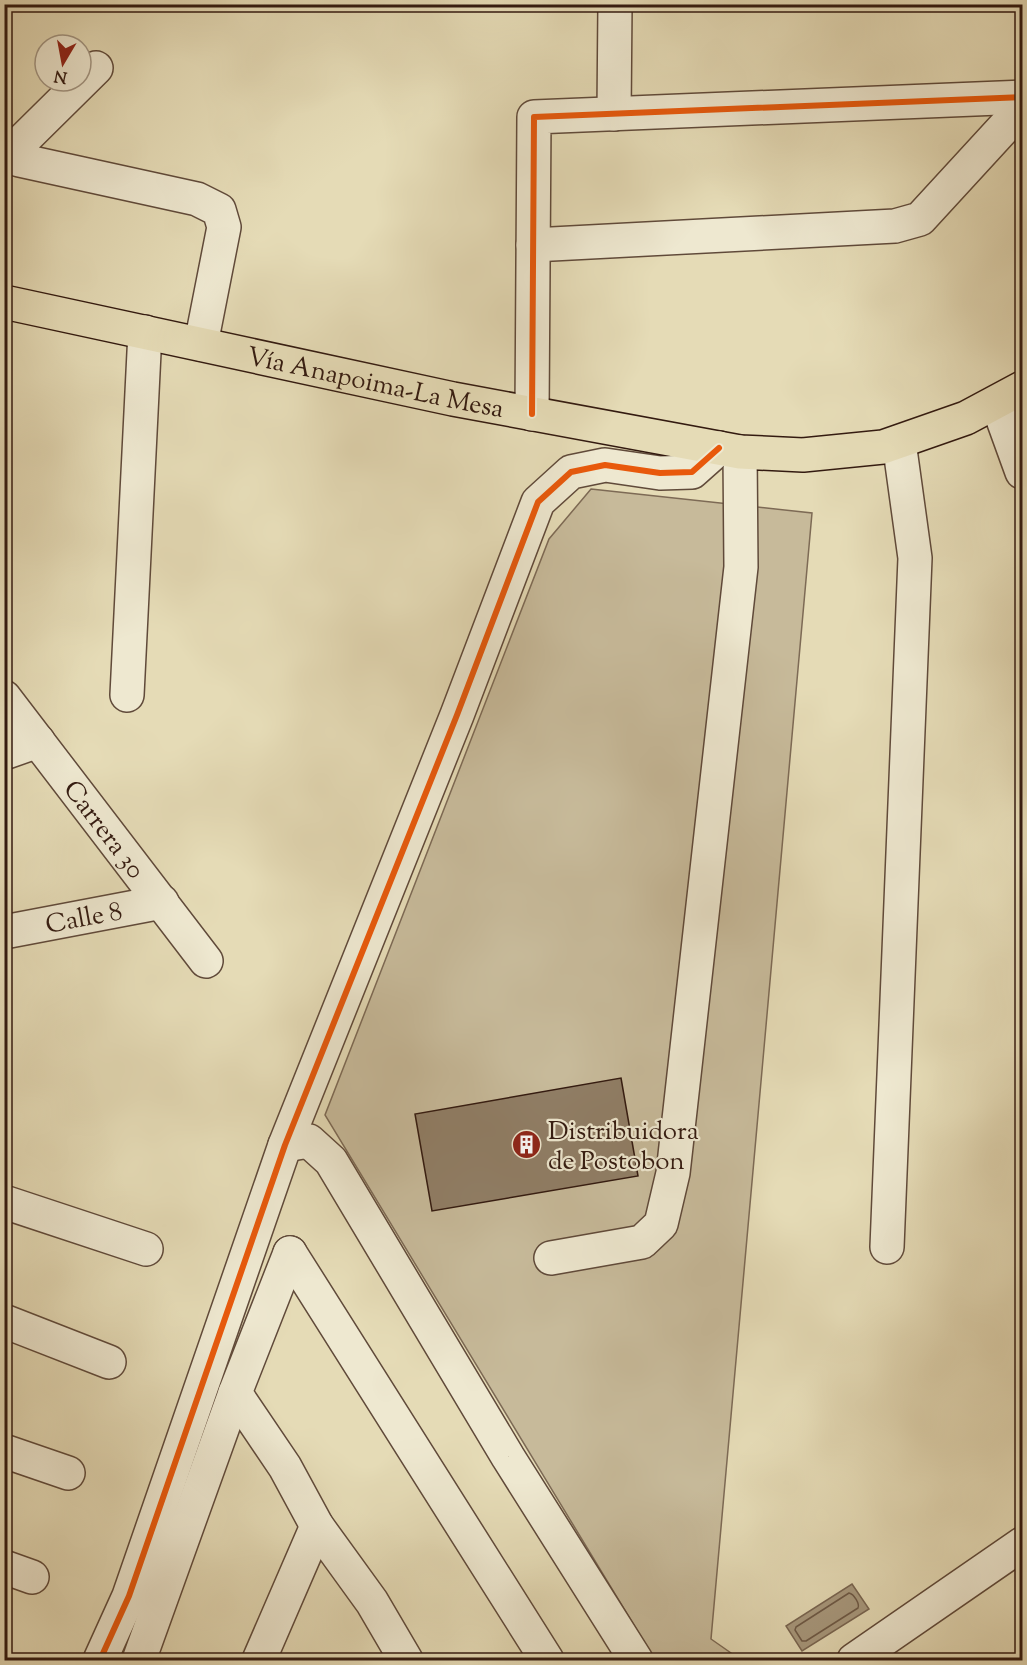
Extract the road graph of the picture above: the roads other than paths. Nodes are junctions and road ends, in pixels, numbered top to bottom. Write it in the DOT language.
graph roads {
  1 [pos="615,4"];
  2 [pos="96,68"];
  3 [pos="1023,98"];
  4 [pos="1023,108"];
  5 [pos="614,114"];
  6 [pos="533,245"];
  7 [pos="4,302"];
  8 [pos="145,332"];
  9 [pos="201,344"];
  10 [pos="1010,395"];
  11 [pos="532,414"];
  12 [pos="899,442"];
  13 [pos="729,450"];
  14 [pos="1023,472"];
  15 [pos="127,695"];
  16 [pos="4,697"];
  17 [pos="38,741"];
  18 [pos="4,753"];
  19 [pos="162,902"];
  20 [pos="4,932"];
  21 [pos="206,961"];
  22 [pos="285,1145"];
  23 [pos="4,1202"];
  24 [pos="887,1247"];
  25 [pos="146,1249"];
  26 [pos="550,1258"];
  27 [pos="4,1321"];
  28 [pos="109,1362"];
  29 [pos="235,1393"];
  30 [pos="4,1451"];
  31 [pos="68,1473"];
  32 [pos="317,1526"];
  33 [pos="1023,1544"];
  34 [pos="100,1660"];
  35 [pos="139,1660"];
  36 [pos="260,1660"];
  37 [pos="406,1660"];
  38 [pos="547,1660"];
  39 [pos="636,1660"];
  40 [pos="854,1660"];
  1 -- 5 [label="street"];
  2 -- 9 [label="street"];
  3 -- 5 [label="street"];
  4 -- 6 [label="street"];
  5 -- 6 [label="street"];
  6 -- 11 [label="street"];
  7 -- 8 [label="main road, Vía Anapoima-La Mesa"];
  8 -- 9 [label="main road, Vía Anapoima-La Mesa"];
  8 -- 15 [label="street"];
  9 -- 11 [label="main road, Vía Anapoima-La Mesa"];
  10 -- 12 [label="main road, Vía Anapoima-La Mesa"];
  10 -- 14 [label="street"];
  11 -- 13 [label="main road, Vía Anapoima-La Mesa"];
  12 -- 13 [label="main road, Vía Anapoima-La Mesa"];
  12 -- 24 [label="street"];
  13 -- 22 [label="street"];
  13 -- 26 [label="street"];
  16 -- 17 [label="street, Carrera 30"];
  17 -- 18 [label="street"];
  17 -- 19 [label="street, Carrera 30"];
  19 -- 20 [label="street, Calle 8"];
  19 -- 21 [label="street, Carrera 30"];
  22 -- 34 [label="street"];
  22 -- 39 [label="street"];
  23 -- 25 [label="street"];
  27 -- 28 [label="street"];
  29 -- 32 [label="street"];
  29 -- 35 [label="street"];
  29 -- 38 [label="street"];
  30 -- 31 [label="street"];
  32 -- 36 [label="street"];
  32 -- 37 [label="street"];
  33 -- 40 [label="street"];
}
